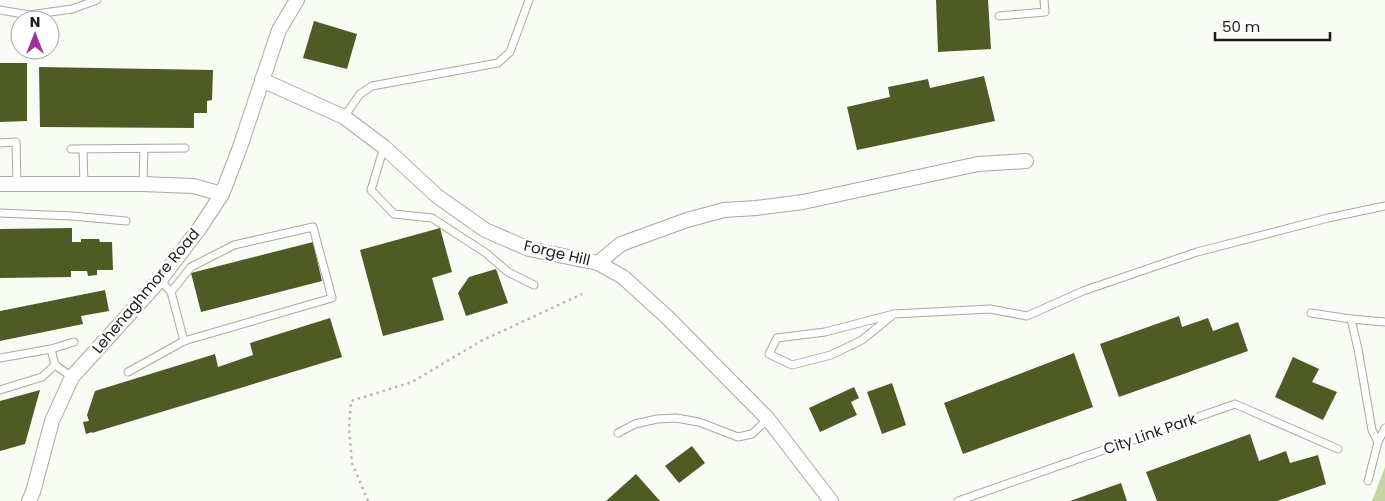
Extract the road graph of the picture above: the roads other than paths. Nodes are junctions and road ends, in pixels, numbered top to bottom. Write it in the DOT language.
graph roads {
  1 [pos="97,0"];
  2 [pos="297,0"];
  3 [pos="529,0"];
  4 [pos="1044,0"];
  5 [pos="0,10"];
  6 [pos="999,16"];
  7 [pos="262,80"];
  8 [pos="344,117"];
  9 [pos="0,143"];
  10 [pos="384,147"];
  11 [pos="185,148"];
  12 [pos="71,149"];
  13 [pos="83,149"];
  14 [pos="144,149"];
  15 [pos="1026,161"];
  16 [pos="0,184"];
  17 [pos="17,184"];
  18 [pos="143,184"];
  19 [pos="84,185"];
  20 [pos="222,194"];
  21 [pos="1385,206"];
  22 [pos="0,214"];
  23 [pos="126,221"];
  24 [pos="598,263"];
  25 [pos="160,280"];
  26 [pos="534,285"];
  27 [pos="171,292"];
  28 [pos="1311,313"];
  29 [pos="894,314"];
  30 [pos="1351,319"];
  31 [pos="1385,322"];
  32 [pos="184,340"];
  33 [pos="74,342"];
  34 [pos="51,349"];
  35 [pos="0,358"];
  36 [pos="55,365"];
  37 [pos="128,372"];
  38 [pos="72,377"];
  39 [pos="0,390"];
  40 [pos="768,419"];
  41 [pos="1385,428"];
  42 [pos="618,433"];
  43 [pos="1378,442"];
  44 [pos="1338,449"];
  45 [pos="1368,481"];
  46 [pos="31,497"];
  47 [pos="831,501"];
  48 [pos="958,501"];
  1 -- 5 [label="lane"];
  2 -- 7 [label="street, Lehenaghmore Road"];
  3 -- 8 [label="lane"];
  4 -- 6 [label="lane"];
  7 -- 8 [label="street, Forge Hill"];
  7 -- 20 [label="street, Lehenaghmore Road"];
  8 -- 10 [label="street, Forge Hill"];
  9 -- 17 [label="lane"];
  10 -- 24 [label="street, Forge Hill"];
  10 -- 26 [label="lane"];
  11 -- 14 [label="lane"];
  12 -- 13 [label="lane"];
  13 -- 14 [label="lane"];
  13 -- 19 [label="lane"];
  14 -- 18 [label="lane"];
  15 -- 24 [label="street"];
  16 -- 17 [label="street"];
  17 -- 19 [label="street"];
  18 -- 19 [label="street"];
  18 -- 20 [label="street"];
  20 -- 25 [label="street, Lehenaghmore Road"];
  21 -- 29 [label="lane"];
  22 -- 23 [label="lane"];
  24 -- 40 [label="street, Forge Hill"];
  25 -- 27 [label="lane"];
  25 -- 38 [label="street, Lehenaghmore Road"];
  27 -- 32 [label="lane"];
  27 -- 32 [label="lane"];
  28 -- 30 [label="lane"];
  29 -- 29 [label="lane"];
  30 -- 31 [label="lane"];
  30 -- 43 [label="lane"];
  32 -- 37 [label="lane"];
  33 -- 34 [label="lane"];
  34 -- 35 [label="lane"];
  34 -- 36 [label="lane"];
  36 -- 38 [label="lane"];
  36 -- 39 [label="lane"];
  38 -- 46 [label="street, Lehenaghmore Road"];
  40 -- 42 [label="lane"];
  40 -- 47 [label="street, Forge Hill"];
  41 -- 43 [label="lane"];
  43 -- 45 [label="lane"];
  44 -- 48 [label="lane, City Link Park"];
}
